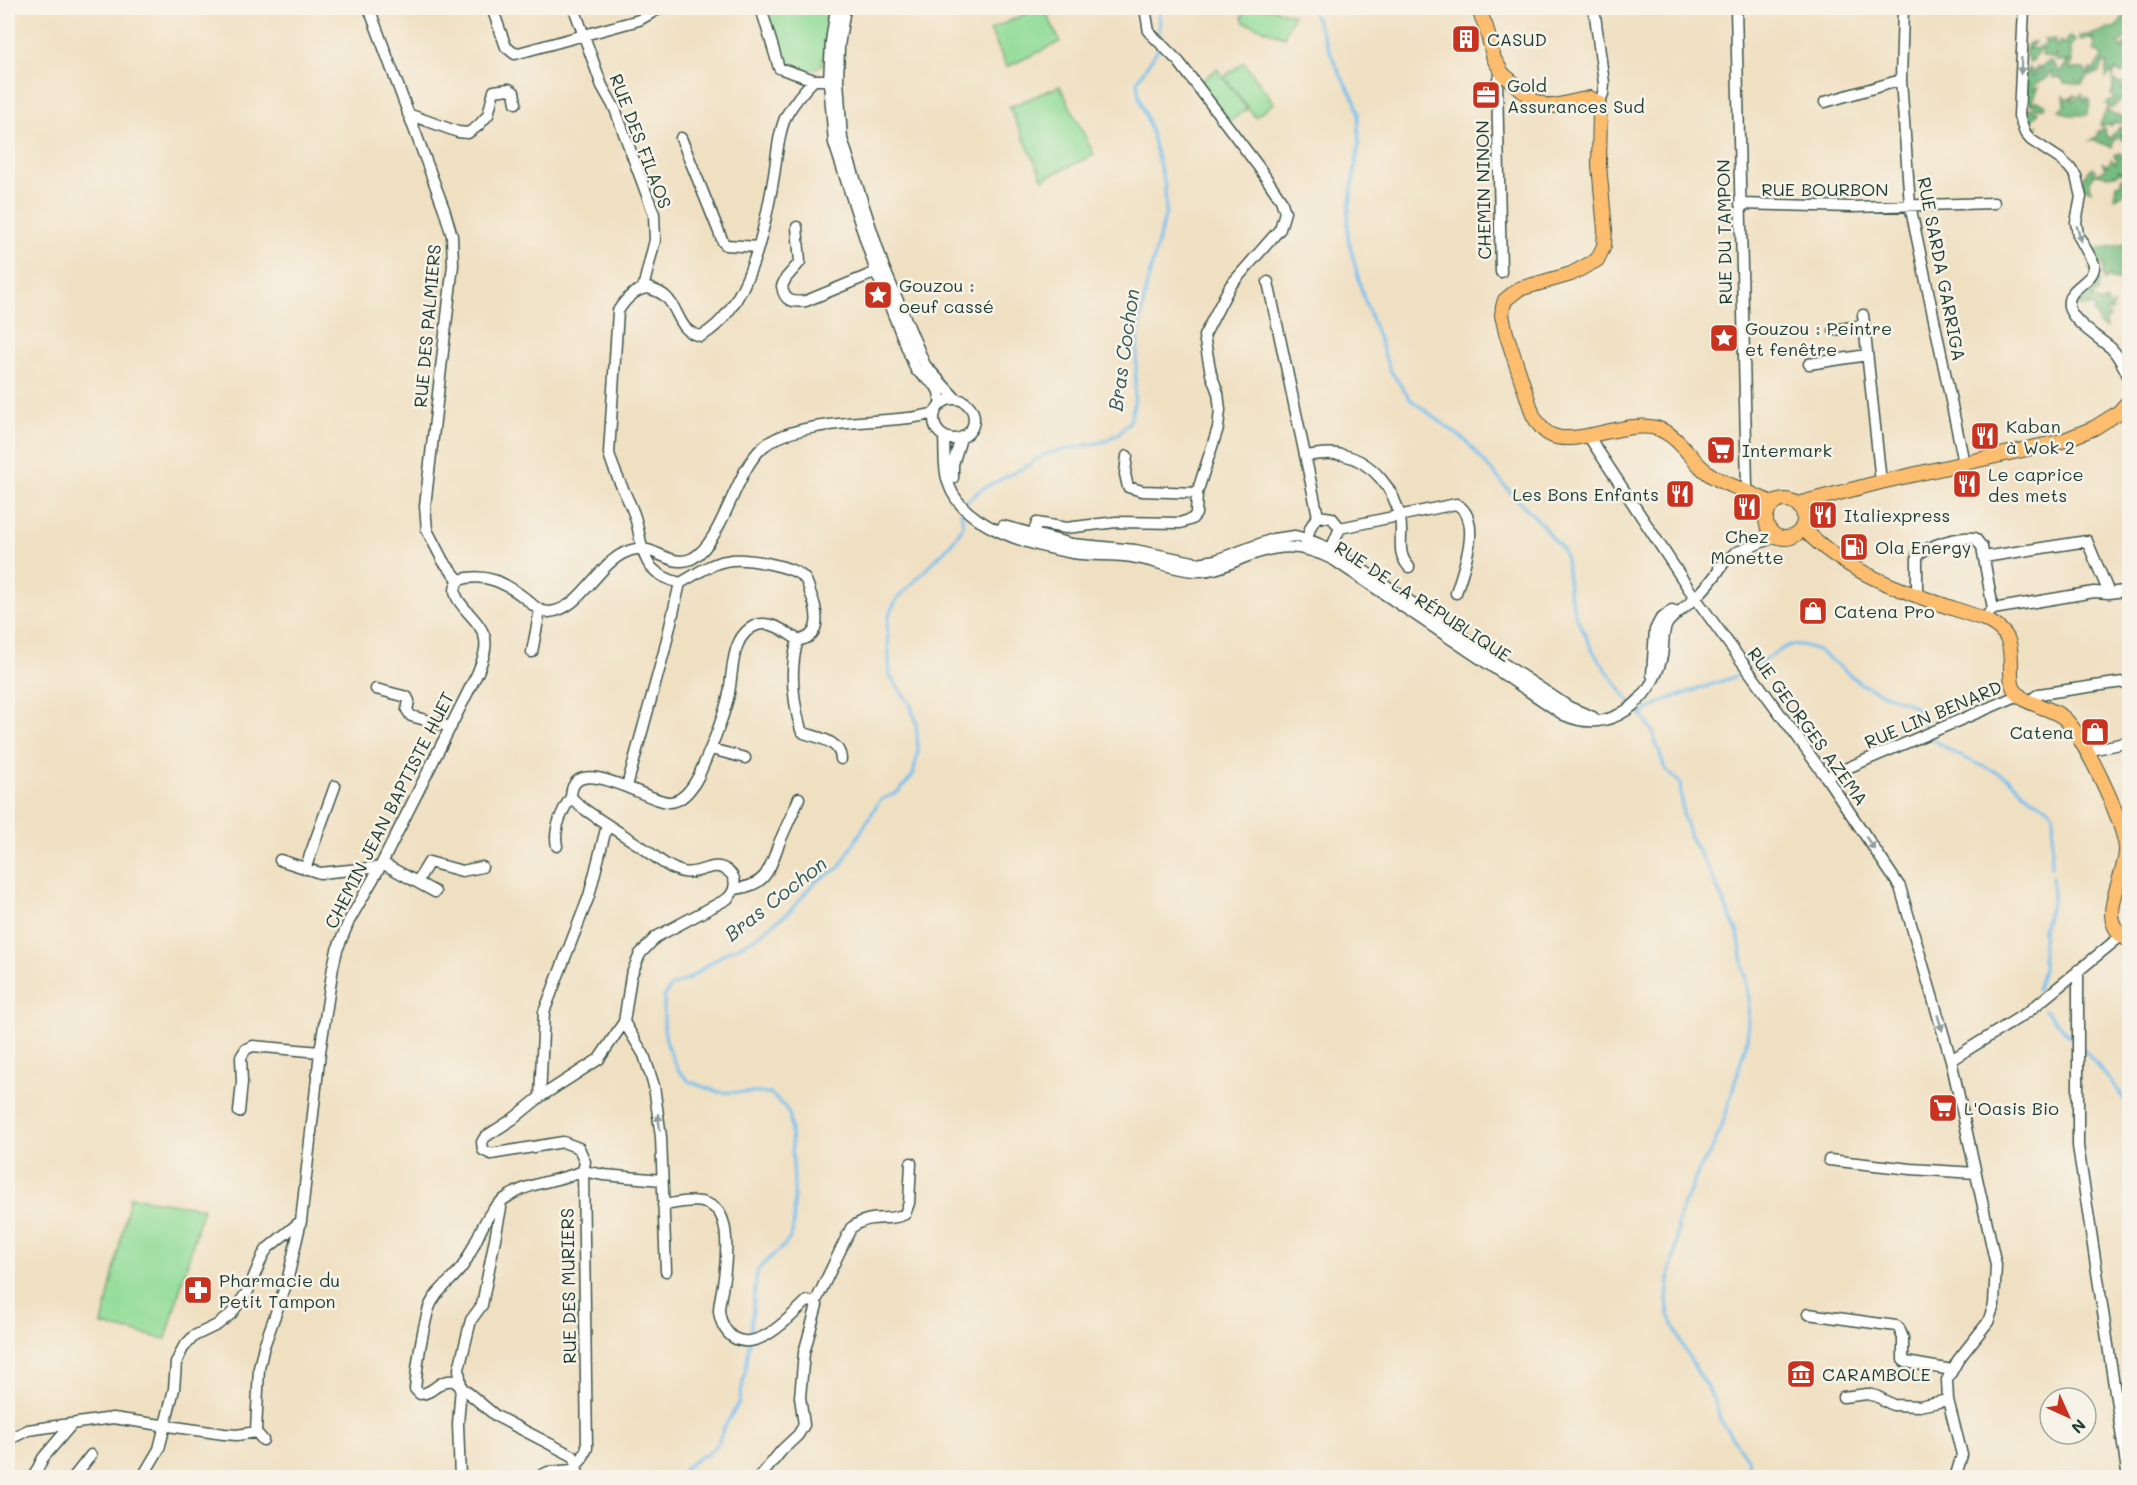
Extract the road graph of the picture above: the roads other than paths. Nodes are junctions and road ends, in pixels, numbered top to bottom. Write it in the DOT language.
graph roads {
  1 [pos="369,8"];
  2 [pos="492,8"];
  3 [pos="574,8"];
  4 [pos="660,8"];
  5 [pos="761,8"];
  6 [pos="836,8"];
  7 [pos="845,8"];
  8 [pos="1145,8"];
  9 [pos="1478,8"];
  10 [pos="1594,8"];
  11 [pos="1736,8"];
  12 [pos="1903,8"];
  13 [pos="2025,8"];
  14 [pos="583,35"];
  15 [pos="1503,74"];
  16 [pos="814,80"];
  17 [pos="834,80"];
  18 [pos="1901,80"];
  19 [pos="1826,102"];
  20 [pos="516,103"];
  21 [pos="1598,103"];
  22 [pos="408,114"];
  23 [pos="681,138"];
  24 [pos="1994,203"];
  25 [pos="1740,204"];
  26 [pos="1910,205"];
  27 [pos="797,227"];
  28 [pos="758,247"];
  29 [pos="880,270"];
  30 [pos="1502,272"];
  31 [pos="1268,282"];
  32 [pos="643,288"];
  33 [pos="1834,330"];
  34 [pos="1867,356"];
  35 [pos="1809,364"];
  36 [pos="2130,380"];
  37 [pos="956,399"];
  38 [pos="2130,400"];
  39 [pos="938,408"];
  40 [pos="2124,412"];
  41 [pos="911,418"];
  42 [pos="936,427"];
  43 [pos="1590,434"];
  44 [pos="944,436"];
  45 [pos="961,438"];
  46 [pos="1127,456"];
  47 [pos="1306,456"];
  48 [pos="1964,463"];
  49 [pos="1881,482"];
  50 [pos="1745,491"];
  51 [pos="1197,494"];
  52 [pos="955,496"];
  53 [pos="1769,503"];
  54 [pos="1804,505"];
  55 [pos="1318,516"];
  56 [pos="1400,517"];
  57 [pos="1340,528"];
  58 [pos="1773,532"];
  59 [pos="1797,532"];
  60 [pos="1031,537"];
  61 [pos="1307,539"];
  62 [pos="644,549"];
  63 [pos="1310,550"];
  64 [pos="1327,552"];
  65 [pos="1984,557"];
  66 [pos="1409,567"];
  67 [pos="459,580"];
  68 [pos="680,583"];
  69 [pos="2130,590"];
  70 [pos="1456,593"];
  71 [pos="2109,593"];
  72 [pos="1693,595"];
  73 [pos="1917,595"];
  74 [pos="540,610"];
  75 [pos="1988,614"];
  76 [pos="798,640"];
  77 [pos="532,652"];
  78 [pos="2130,681"];
  79 [pos="376,689"];
  80 [pos="2024,698"];
  81 [pos="451,727"];
  82 [pos="2130,742"];
  83 [pos="711,749"];
  84 [pos="2086,751"];
  85 [pos="745,758"];
  86 [pos="841,759"];
  87 [pos="1826,777"];
  88 [pos="335,786"];
  89 [pos="627,786"];
  90 [pos="571,797"];
  91 [pos="799,798"];
  92 [pos="607,825"];
  93 [pos="557,846"];
  94 [pos="280,860"];
  95 [pos="381,865"];
  96 [pos="482,867"];
  97 [pos="305,868"];
  98 [pos="417,882"];
  99 [pos="735,889"];
  100 [pos="435,892"];
  101 [pos="2125,938"];
  102 [pos="2078,970"];
  103 [pos="624,1022"];
  104 [pos="320,1052"];
  105 [pos="1951,1060"];
  106 [pos="540,1097"];
  107 [pos="238,1112"];
  108 [pos="1829,1160"];
  109 [pos="911,1163"];
  110 [pos="583,1171"];
  111 [pos="1976,1173"];
  112 [pos="662,1180"];
  113 [pos="500,1203"];
  114 [pos="663,1205"];
  115 [pos="301,1221"];
  116 [pos="666,1271"];
  117 [pos="816,1303"];
  118 [pos="1808,1314"];
  119 [pos="1952,1370"];
  120 [pos="461,1387"];
  121 [pos="1843,1397"];
  122 [pos="1948,1400"];
  123 [pos="72,1424"];
  124 [pos="164,1426"];
  125 [pos="8,1440"];
  126 [pos="91,1455"];
  127 [pos="576,1466"];
  128 [pos="33,1478"];
  129 [pos="73,1478"];
  130 [pos="142,1478"];
  131 [pos="460,1478"];
  132 [pos="536,1478"];
  133 [pos="579,1478"];
  134 [pos="759,1478"];
  135 [pos="1954,1478"];
  136 [pos="2128,1478"];
  1 -- 22 [label="street, RUE DES PALMIERS"];
  2 -- 14 [label="street"];
  3 -- 14 [label="street, RUE DES FILAOS"];
  4 -- 14 [label="street"];
  5 -- 16 [label="street"];
  6 -- 17 [label="street"];
  7 -- 17 [label="street"];
  8 -- 51 [label="street"];
  9 -- 15 [label="main road"];
  10 -- 21 [label="street"];
  11 -- 25 [label="street, RUE DU TAMPON"];
  12 -- 18 [label="street, RUE SARDA GARRIGA"];
  13 -- 36 [label="street, one-way"];
  14 -- 32 [label="street, RUE DES FILAOS"];
  15 -- 21 [label="main road"];
  15 -- 30 [label="street, CHEMIN NINON"];
  16 -- 17 [label="street"];
  16 -- 28 [label="street"];
  17 -- 29 [label="street"];
  18 -- 19 [label="street"];
  18 -- 26 [label="street, RUE SARDA GARRIGA"];
  20 -- 22 [label="street"];
  21 -- 43 [label="main road"];
  22 -- 67 [label="street, RUE DES PALMIERS"];
  23 -- 28 [label="street"];
  24 -- 26 [label="street, RUE BOURBON"];
  25 -- 26 [label="street, RUE BOURBON"];
  25 -- 50 [label="street, RUE DU TAMPON"];
  26 -- 48 [label="street, RUE SARDA GARRIGA"];
  27 -- 29 [label="street"];
  28 -- 32 [label="street"];
  29 -- 37 [label="street"];
  29 -- 39 [label="street"];
  31 -- 47 [label="street"];
  32 -- 62 [label="street"];
  33 -- 34 [label="street"];
  34 -- 35 [label="street"];
  34 -- 49 [label="street"];
  37 -- 39 [label="street"];
  37 -- 45 [label="street"];
  38 -- 40 [label="main road"];
  39 -- 41 [label="street"];
  39 -- 42 [label="street"];
  40 -- 48 [label="main road"];
  41 -- 42 [label="street"];
  41 -- 62 [label="street"];
  42 -- 44 [label="street"];
  43 -- 50 [label="main road"];
  43 -- 72 [label="street, RUE GEORGES AZEMA"];
  44 -- 45 [label="street"];
  44 -- 52 [label="street, RUE DE LA RÉPUBLIQUE"];
  45 -- 52 [label="street"];
  46 -- 51 [label="street"];
  47 -- 55 [label="street"];
  47 -- 56 [label="street"];
  48 -- 49 [label="main road"];
  49 -- 54 [label="main road"];
  50 -- 53 [label="main road"];
  51 -- 60 [label="street"];
  52 -- 60 [label="street, RUE DE LA RÉPUBLIQUE"];
  53 -- 54 [label="main road"];
  53 -- 58 [label="main road"];
  54 -- 59 [label="main road"];
  55 -- 57 [label="street"];
  55 -- 61 [label="street"];
  56 -- 57 [label="street"];
  56 -- 66 [label="street"];
  56 -- 70 [label="street"];
  57 -- 64 [label="street"];
  58 -- 59 [label="main road"];
  58 -- 72 [label="street, RUE DE LA RÉPUBLIQUE"];
  59 -- 73 [label="main road"];
  60 -- 61 [label="street, RUE DE LA RÉPUBLIQUE"];
  60 -- 63 [label="street, RUE DE LA RÉPUBLIQUE"];
  61 -- 63 [label="street"];
  61 -- 64 [label="street, RUE DE LA RÉPUBLIQUE"];
  62 -- 68 [label="street"];
  62 -- 74 [label="street"];
  63 -- 64 [label="street, RUE DE LA RÉPUBLIQUE"];
  64 -- 72 [label="street, RUE DE LA RÉPUBLIQUE"];
  65 -- 71 [label="street"];
  65 -- 73 [label="street"];
  65 -- 75 [label="street"];
  67 -- 74 [label="street"];
  67 -- 81 [label="street, CHEMIN JEAN BAPTISTE HUET"];
  68 -- 76 [label="street"];
  68 -- 89 [label="street"];
  69 -- 71 [label="street"];
  71 -- 75 [label="street"];
  72 -- 87 [label="street, RUE GEORGES AZEMA"];
  73 -- 75 [label="main road"];
  74 -- 77 [label="street"];
  75 -- 80 [label="main road"];
  76 -- 83 [label="street"];
  76 -- 86 [label="street"];
  78 -- 80 [label="street, RUE LIN BENARD"];
  79 -- 81 [label="street"];
  80 -- 84 [label="main road"];
  80 -- 87 [label="street, RUE LIN BENARD"];
  81 -- 95 [label="street, CHEMIN JEAN BAPTISTE HUET"];
  82 -- 84 [label="street"];
  83 -- 85 [label="street"];
  83 -- 89 [label="street"];
  84 -- 101 [label="main road"];
  87 -- 105 [label="street, RUE GEORGES AZEMA, one-way"];
  88 -- 97 [label="street"];
  89 -- 90 [label="street"];
  90 -- 92 [label="street"];
  90 -- 93 [label="street"];
  91 -- 99 [label="street"];
  92 -- 99 [label="street"];
  92 -- 106 [label="street"];
  94 -- 97 [label="street"];
  95 -- 97 [label="street"];
  95 -- 98 [label="street"];
  95 -- 104 [label="street, CHEMIN JEAN BAPTISTE HUET"];
  96 -- 98 [label="street"];
  98 -- 100 [label="street"];
  99 -- 103 [label="street"];
  101 -- 102 [label="street"];
  102 -- 105 [label="street"];
  102 -- 136 [label="street"];
  103 -- 106 [label="street"];
  112 -- 103 [label="street, one-way"];
  104 -- 107 [label="street"];
  104 -- 115 [label="street, CHEMIN JEAN BAPTISTE HUET"];
  105 -- 111 [label="street, RUE GEORGES AZEMA"];
  106 -- 110 [label="street, RUE DES MURIERS"];
  108 -- 111 [label="street"];
  109 -- 117 [label="street"];
  110 -- 112 [label="street"];
  110 -- 113 [label="street"];
  110 -- 127 [label="street, RUE DES MURIERS"];
  111 -- 119 [label="street, RUE GEORGES AZEMA"];
  112 -- 114 [label="street"];
  113 -- 120 [label="street"];
  113 -- 120 [label="street"];
  114 -- 116 [label="street"];
  114 -- 117 [label="street"];
  115 -- 124 [label="street"];
  115 -- 124 [label="street, CHEMIN JEAN BAPTISTE HUET"];
  117 -- 134 [label="street"];
  118 -- 119 [label="street"];
  119 -- 122 [label="street"];
  120 -- 127 [label="street"];
  120 -- 131 [label="street"];
  121 -- 122 [label="street"];
  122 -- 135 [label="street"];
  123 -- 124 [label="street"];
  123 -- 125 [label="street"];
  123 -- 128 [label="street"];
  124 -- 130 [label="street"];
  126 -- 129 [label="street"];
  127 -- 132 [label="street"];
  127 -- 133 [label="street"];
}
